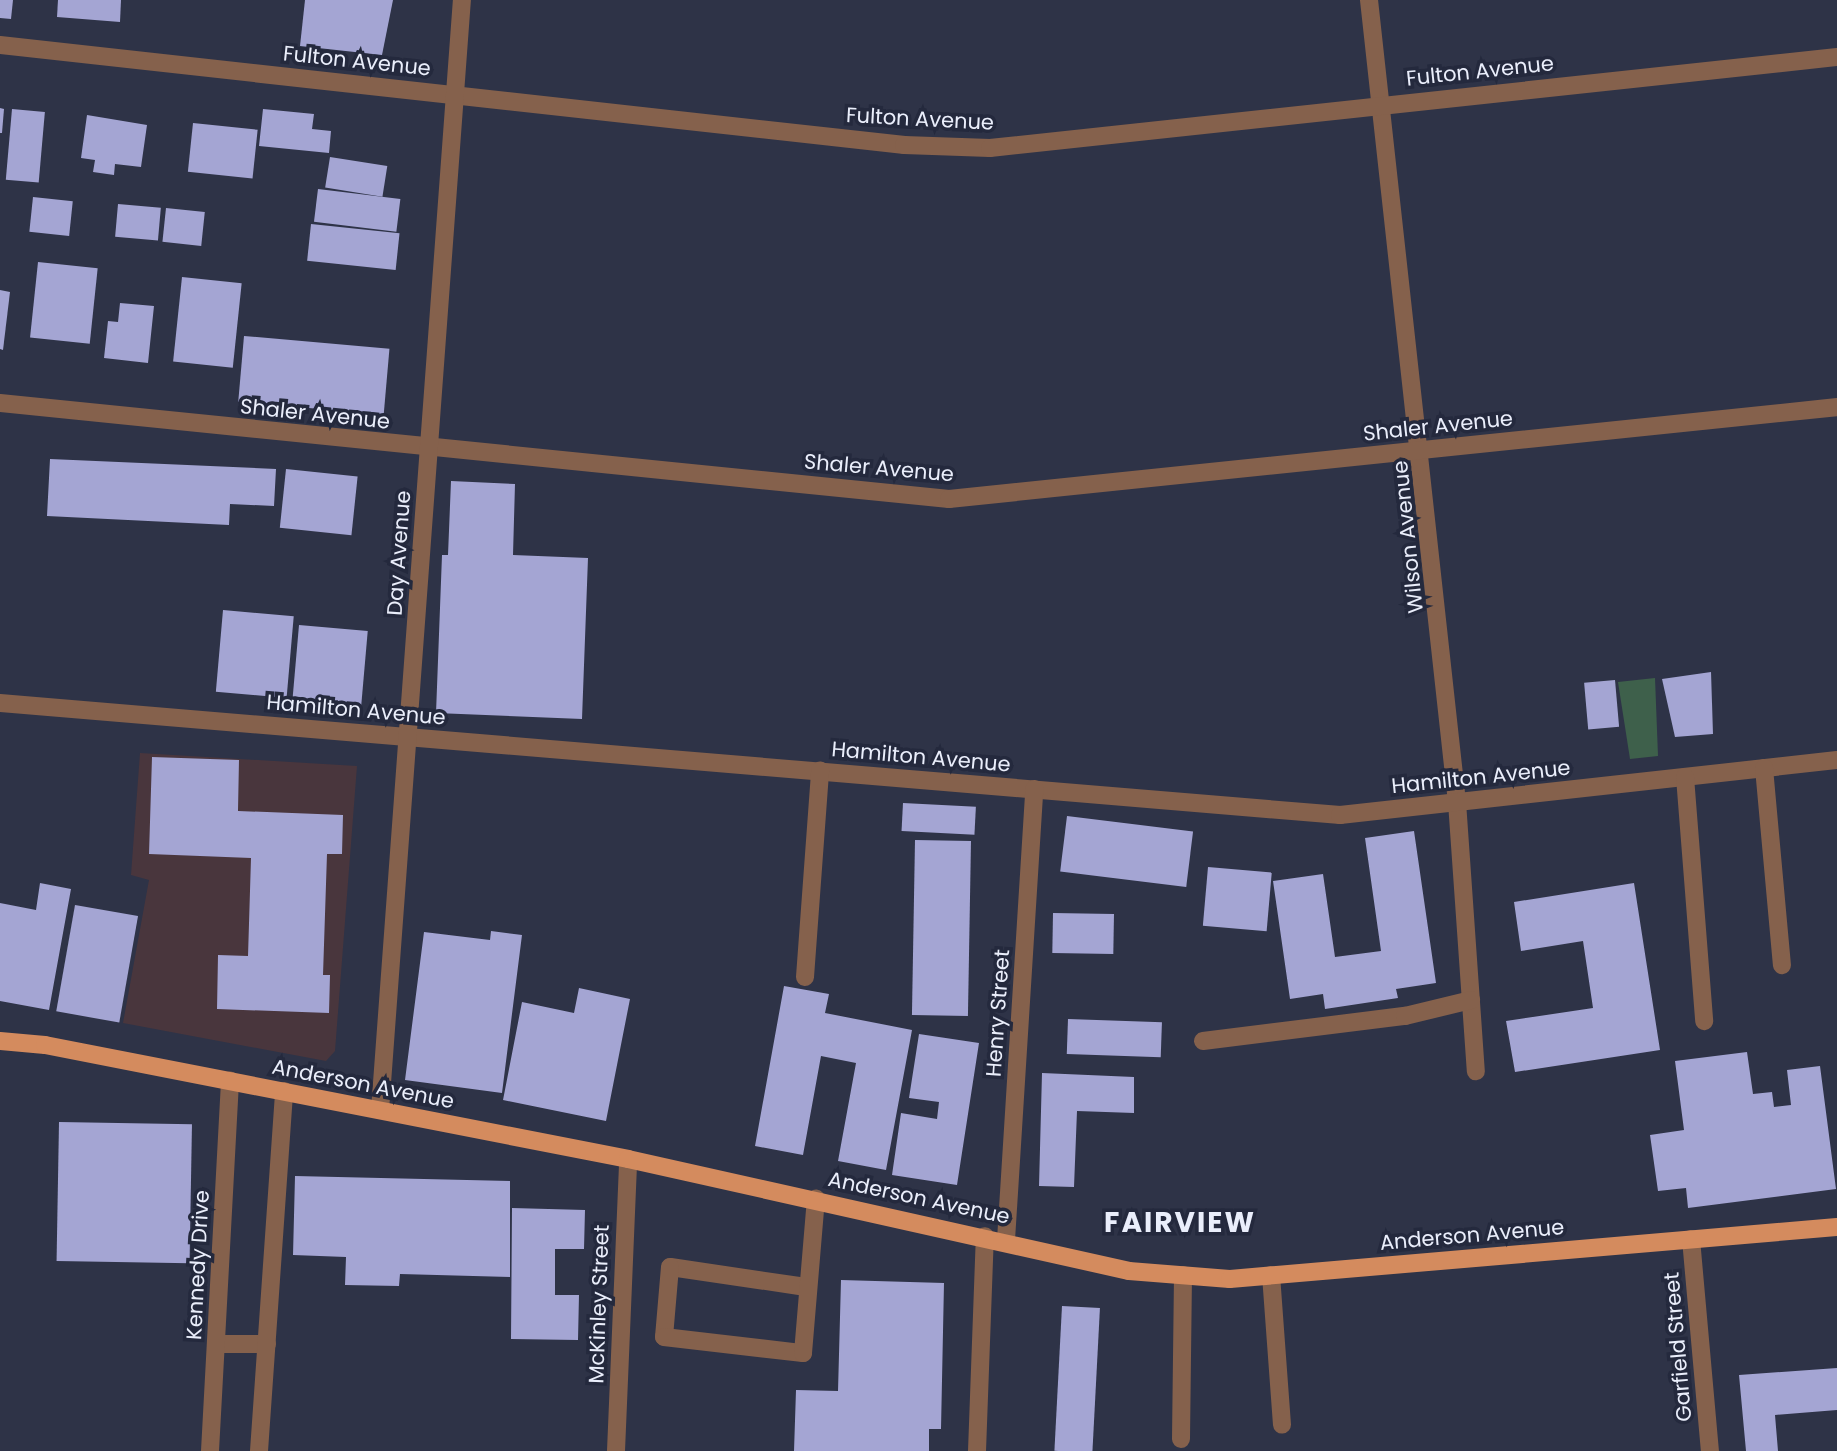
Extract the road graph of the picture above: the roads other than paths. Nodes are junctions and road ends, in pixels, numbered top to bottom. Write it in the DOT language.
graph roads {
  1 [pos="462,0"];
  2 [pos="1369,0"];
  3 [pos="0,45"];
  4 [pos="1837,57"];
  5 [pos="455,95"];
  6 [pos="1378,105"];
  7 [pos="0,403"];
  8 [pos="1837,407"];
  9 [pos="429,449"];
  10 [pos="1422,450"];
  11 [pos="0,703"];
  12 [pos="408,737"];
  13 [pos="1837,760"];
  14 [pos="1764,768"];
  15 [pos="820,771"];
  16 [pos="1685,777"];
  17 [pos="1034,789"];
  18 [pos="1457,802"];
  19 [pos="1782,965"];
  20 [pos="805,977"];
  21 [pos="1471,1000"];
  22 [pos="1704,1021"];
  23 [pos="0,1041"];
  24 [pos="1203,1041"];
  25 [pos="1476,1071"];
  26 [pos="230,1081"];
  27 [pos="284,1091"];
  28 [pos="380,1110"];
  29 [pos="628,1159"];
  30 [pos="816,1199"];
  31 [pos="1837,1227"];
  32 [pos="985,1236"];
  33 [pos="1691,1239"];
  34 [pos="1006,1240"];
  35 [pos="1183,1275"];
  36 [pos="1272,1275"];
  37 [pos="806,1287"];
  38 [pos="217,1344"];
  39 [pos="267,1344"];
  40 [pos="1282,1425"];
  41 [pos="1181,1439"];
  42 [pos="210,1451"];
  43 [pos="259,1451"];
  44 [pos="616,1451"];
  45 [pos="976,1451"];
  46 [pos="1710,1451"];
  1 -- 5 [label="street, Day Avenue"];
  2 -- 6 [label="street, Wilson Avenue"];
  3 -- 5 [label="street, Fulton Avenue"];
  4 -- 6 [label="street, Fulton Avenue"];
  5 -- 6 [label="street, Fulton Avenue"];
  5 -- 9 [label="street, Day Avenue"];
  6 -- 10 [label="street, Wilson Avenue"];
  7 -- 9 [label="street, Shaler Avenue"];
  8 -- 10 [label="street, Shaler Avenue"];
  9 -- 10 [label="street, Shaler Avenue"];
  9 -- 12 [label="street, Day Avenue"];
  10 -- 18 [label="street, Wilson Avenue"];
  11 -- 12 [label="street, Hamilton Avenue"];
  12 -- 15 [label="street, Hamilton Avenue"];
  12 -- 28 [label="street, Day Avenue"];
  13 -- 14 [label="street, Hamilton Avenue"];
  14 -- 16 [label="street, Hamilton Avenue"];
  14 -- 19 [label="street"];
  15 -- 17 [label="street, Hamilton Avenue"];
  15 -- 20 [label="street"];
  16 -- 18 [label="street, Hamilton Avenue"];
  16 -- 22 [label="street"];
  17 -- 18 [label="street, Hamilton Avenue"];
  17 -- 34 [label="street, Henry Street"];
  18 -- 21 [label="street, Wilson Avenue"];
  21 -- 24 [label="street"];
  21 -- 25 [label="street, Wilson Avenue"];
  23 -- 26 [label="main road, Anderson Avenue"];
  26 -- 27 [label="main road, Anderson Avenue"];
  26 -- 38 [label="street, Kennedy Drive"];
  27 -- 28 [label="main road, Anderson Avenue"];
  27 -- 39 [label="street"];
  28 -- 29 [label="main road, Anderson Avenue"];
  29 -- 30 [label="main road, Anderson Avenue"];
  29 -- 44 [label="street, McKinley Street"];
  30 -- 32 [label="main road, Anderson Avenue"];
  30 -- 37 [label="street"];
  31 -- 33 [label="main road, Anderson Avenue"];
  32 -- 34 [label="main road, Anderson Avenue"];
  32 -- 45 [label="street"];
  33 -- 36 [label="main road, Anderson Avenue"];
  33 -- 46 [label="street, Garfield Street"];
  34 -- 35 [label="main road, Anderson Avenue"];
  35 -- 36 [label="main road, Anderson Avenue"];
  35 -- 41 [label="street"];
  36 -- 40 [label="street"];
  37 -- 37 [label="street"];
  38 -- 39 [label="street"];
  38 -- 42 [label="street, Kennedy Drive"];
  39 -- 43 [label="street"];
}
